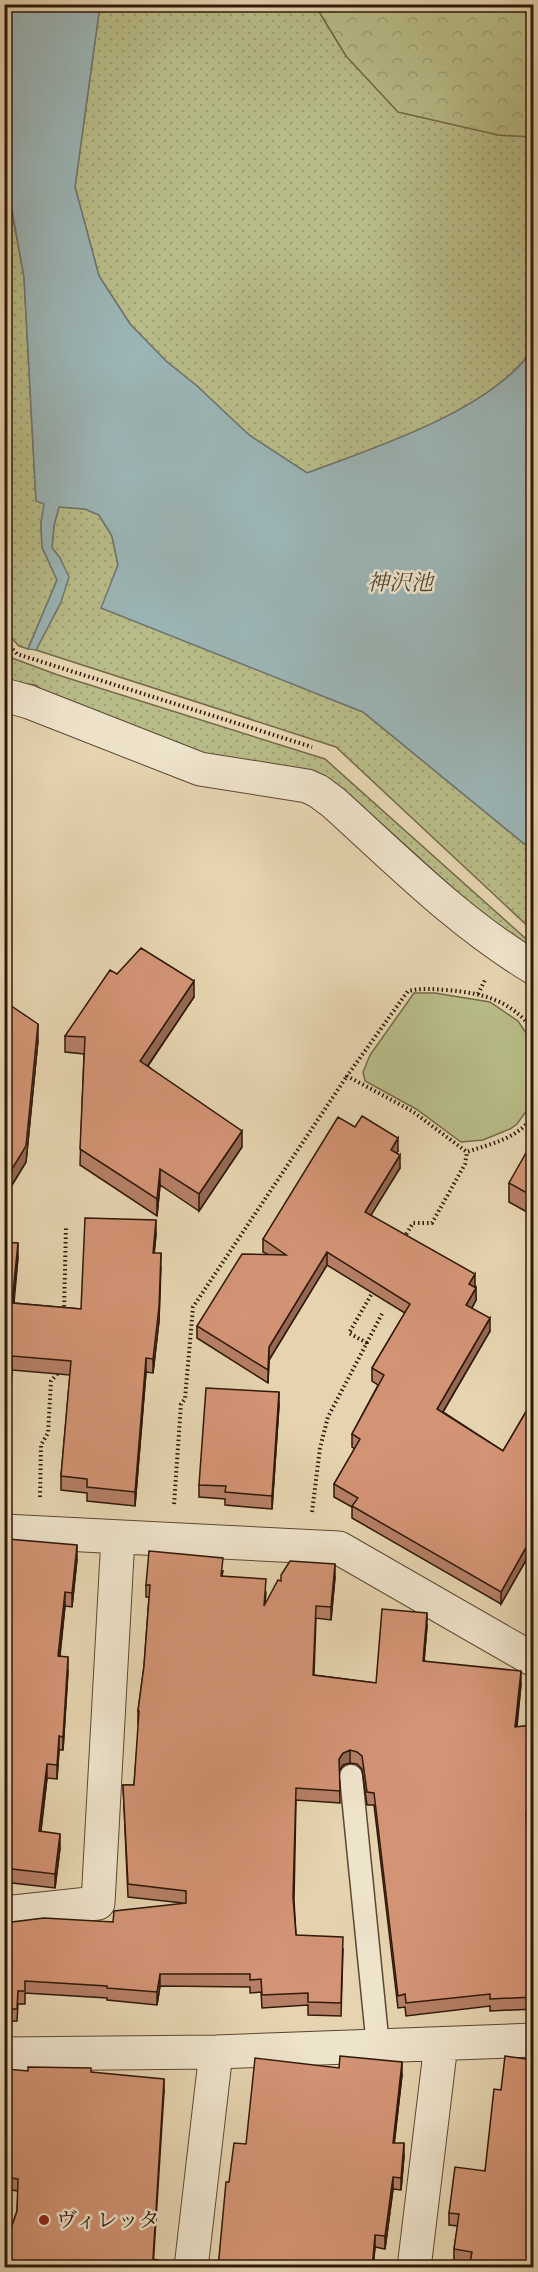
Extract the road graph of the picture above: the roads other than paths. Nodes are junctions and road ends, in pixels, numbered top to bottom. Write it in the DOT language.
graph roads {
  1 [pos="4,695"];
  2 [pos="534,968"];
  3 [pos="4,1531"];
  4 [pos="118,1537"];
  5 [pos="534,1660"];
  6 [pos="351,1776"];
  7 [pos="4,1913"];
  8 [pos="534,2040"];
  9 [pos="441,2044"];
  10 [pos="378,2047"];
  11 [pos="216,2052"];
  12 [pos="4,2054"];
  13 [pos="190,2268"];
  14 [pos="414,2268"];
  1 -- 2 [label="street"];
  3 -- 4 [label="street"];
  4 -- 5 [label="street"];
  4 -- 7 [label="street"];
  6 -- 10 [label="lane"];
  8 -- 9 [label="street"];
  9 -- 10 [label="street"];
  9 -- 14 [label="street"];
  10 -- 11 [label="street"];
  11 -- 12 [label="street"];
  11 -- 13 [label="street"];
}
